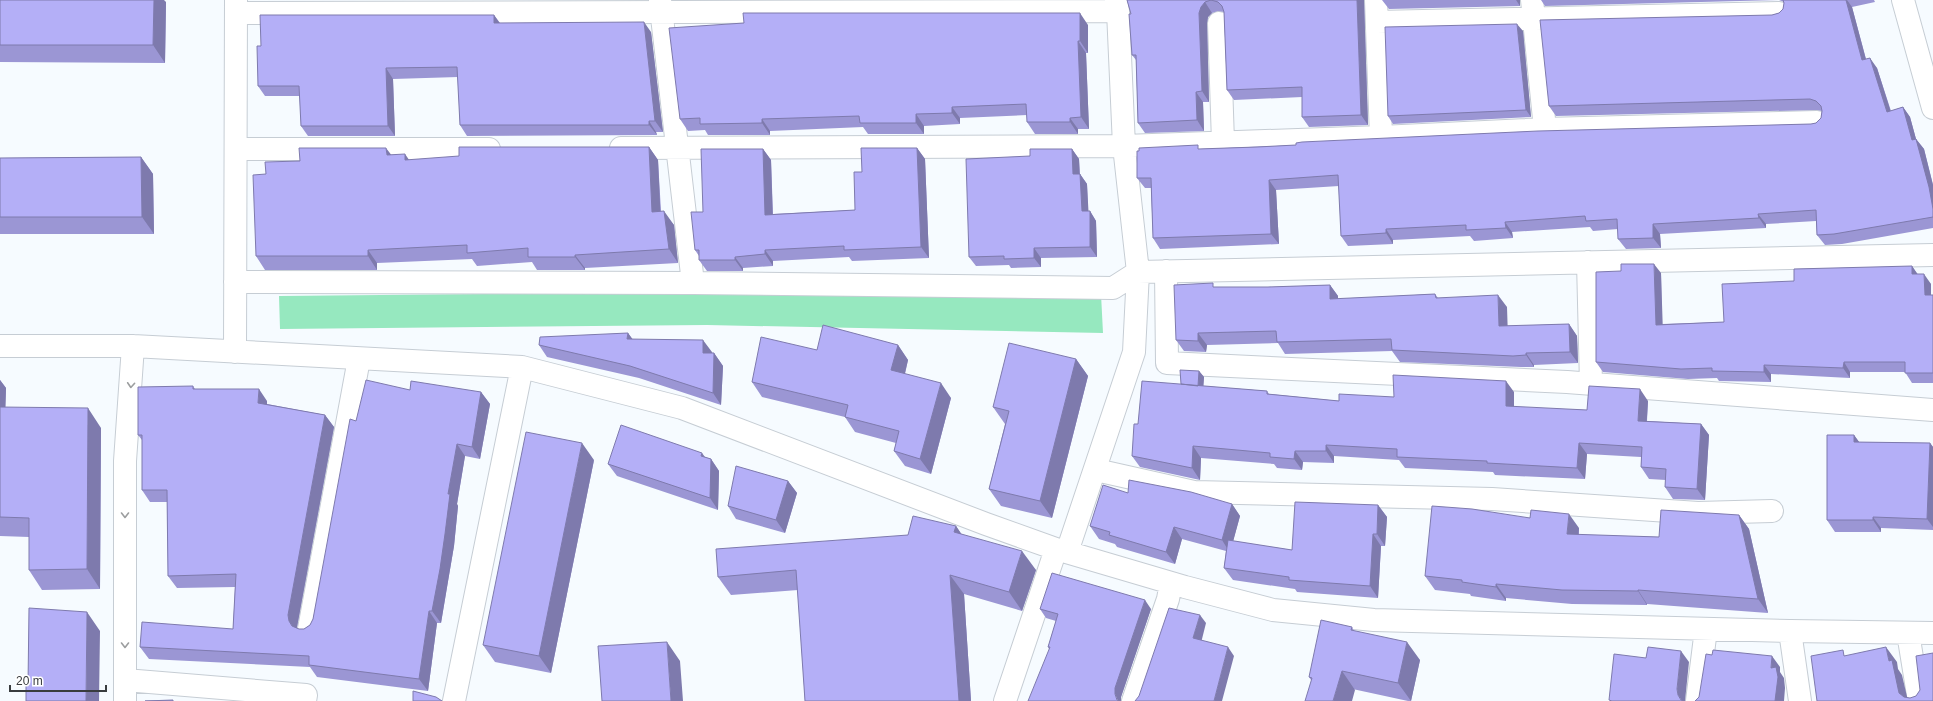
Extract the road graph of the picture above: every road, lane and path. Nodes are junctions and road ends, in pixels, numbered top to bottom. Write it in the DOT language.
graph roads {
  1 [pos="1376,0"];
  2 [pos="1903,0"];
  3 [pos="236,6"];
  4 [pos="660,6"];
  5 [pos="1117,6"];
  6 [pos="1533,9"];
  7 [pos="1779,13"];
  8 [pos="1377,22"];
  9 [pos="1219,23"];
  10 [pos="1933,108"];
  11 [pos="1817,122"];
  12 [pos="1545,128"];
  13 [pos="1381,137"];
  14 [pos="1223,142"];
  15 [pos="1124,146"];
  16 [pos="512,148"];
  17 [pos="598,148"];
  18 [pos="677,148"];
  19 [pos="236,149"];
  20 [pos="1933,255"];
  21 [pos="1588,262"];
  22 [pos="1166,271"];
  23 [pos="1138,272"];
  24 [pos="235,282"];
  25 [pos="693,284"];
  26 [pos="0,346"];
  27 [pos="133,346"];
  28 [pos="235,352"];
  29 [pos="359,359"];
  30 [pos="522,367"];
  31 [pos="1591,384"];
  32 [pos="1933,410"];
  33 [pos="1096,470"];
  34 [pos="1772,511"];
  35 [pos="1061,550"];
  36 [pos="1171,583"];
  37 [pos="309,629"];
  38 [pos="1706,629"];
  39 [pos="1790,631"];
  40 [pos="1908,633"];
  41 [pos="1933,633"];
  42 [pos="125,680"];
  43 [pos="125,701"];
  44 [pos="305,701"];
  45 [pos="454,701"];
  46 [pos="1005,701"];
  47 [pos="1133,701"];
  48 [pos="1697,701"];
  49 [pos="1800,701"];
  50 [pos="1919,701"];
  1 -- 8 [label="street"];
  2 -- 10 [label="street"];
  3 -- 4 [label="street"];
  3 -- 19 [label="street"];
  4 -- 5 [label="street"];
  4 -- 18 [label="street"];
  5 -- 15 [label="street"];
  6 -- 7 [label="street"];
  6 -- 8 [label="street"];
  6 -- 12 [label="street"];
  8 -- 13 [label="street"];
  9 -- 14 [label="street"];
  11 -- 12 [label="street"];
  12 -- 13 [label="street"];
  13 -- 14 [label="street"];
  14 -- 15 [label="street"];
  15 -- 18 [label="street"];
  15 -- 23 [label="street"];
  16 -- 19 [label="street"];
  17 -- 18 [label="street"];
  18 -- 25 [label="street"];
  19 -- 24 [label="street"];
  20 -- 21 [label="street"];
  21 -- 22 [label="street"];
  21 -- 31 [label="street"];
  22 -- 23 [label="street"];
  22 -- 31 [label="street"];
  23 -- 25 [label="street"];
  23 -- 33 [label="street"];
  24 -- 25 [label="street"];
  24 -- 28 [label="street"];
  26 -- 27 [label="street"];
  27 -- 28 [label="street"];
  27 -- 42 [label="street, one-way"];
  28 -- 29 [label="street"];
  29 -- 30 [label="street"];
  29 -- 37 [label="street"];
  30 -- 35 [label="street"];
  30 -- 45 [label="street"];
  31 -- 32 [label="street"];
  33 -- 34 [label="street"];
  33 -- 35 [label="street"];
  35 -- 36 [label="street"];
  35 -- 46 [label="street"];
  36 -- 38 [label="street"];
  36 -- 47 [label="street"];
  38 -- 39 [label="street"];
  38 -- 48 [label="street"];
  39 -- 40 [label="street"];
  39 -- 49 [label="street"];
  40 -- 41 [label="street"];
  40 -- 50 [label="street"];
  42 -- 43 [label="street"];
  42 -- 44 [label="street"];
}
